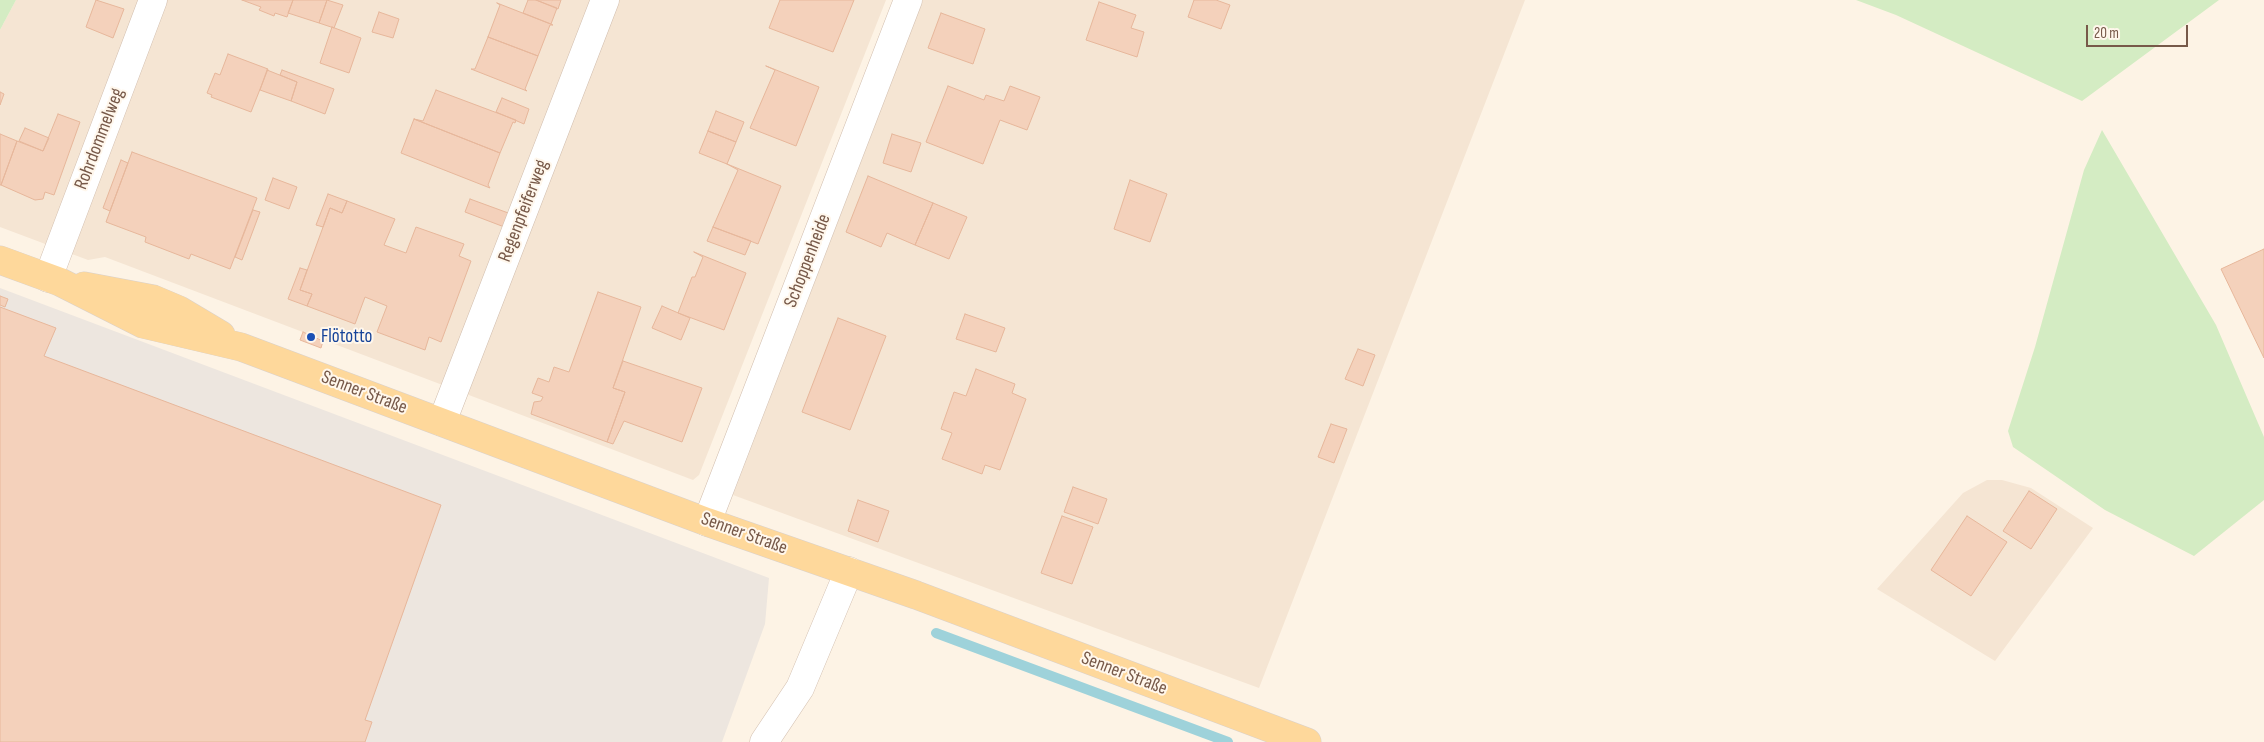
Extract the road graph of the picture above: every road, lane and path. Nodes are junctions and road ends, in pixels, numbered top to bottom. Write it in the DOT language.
graph roads {
  1 [pos="153,0"];
  2 [pos="605,0"];
  3 [pos="908,0"];
  4 [pos="0,260"];
  5 [pos="54,280"];
  6 [pos="442,422"];
  7 [pos="707,522"];
  8 [pos="849,572"];
  9 [pos="764,742"];
  10 [pos="1307,742"];
  1 -- 5 [label="street, Rohrdommelweg"];
  2 -- 6 [label="street, Regenpfeiferweg"];
  3 -- 7 [label="street, Schoppenheide"];
  4 -- 5 [label="main road, Senner Straße"];
  5 -- 6 [label="main road, Senner Straße"];
  6 -- 7 [label="main road, Senner Straße"];
  7 -- 8 [label="main road, Senner Straße"];
  8 -- 9 [label="street"];
  8 -- 10 [label="main road, Senner Straße"];
}
